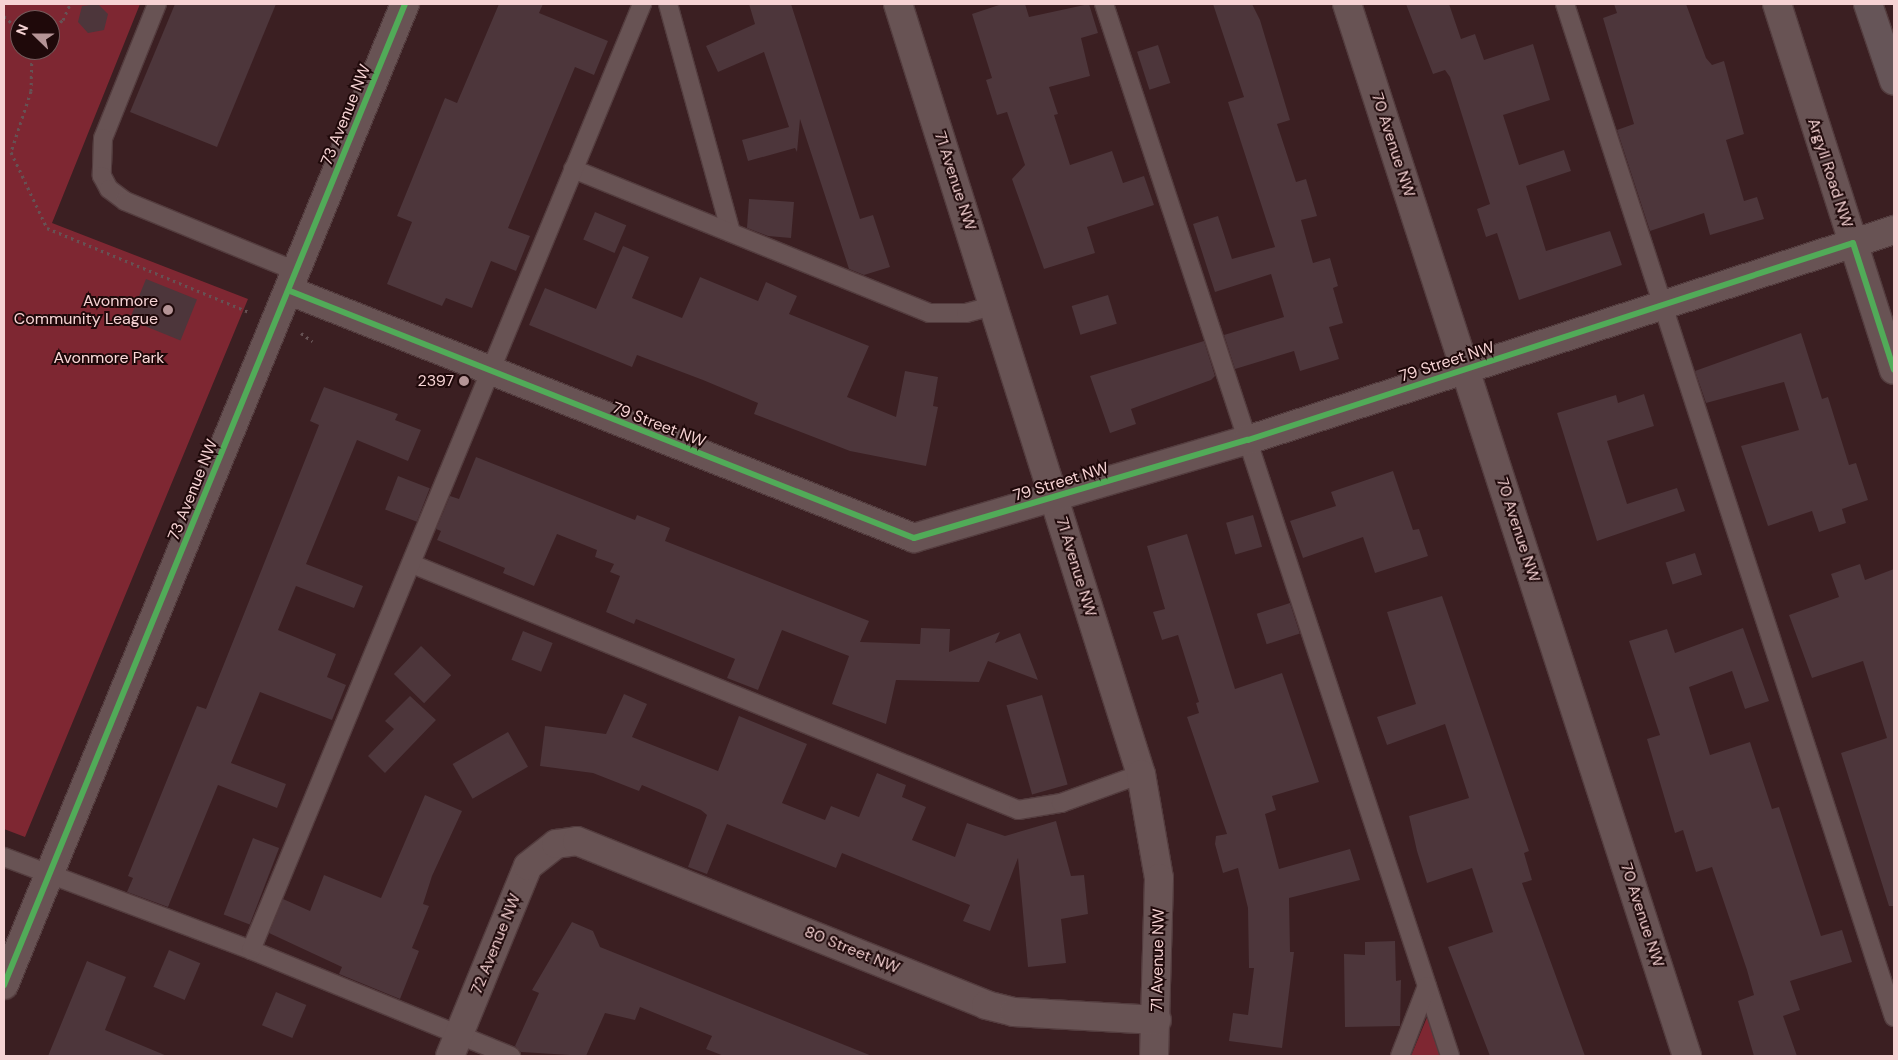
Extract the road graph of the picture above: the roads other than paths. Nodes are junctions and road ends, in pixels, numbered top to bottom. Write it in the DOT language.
graph roads {
  1 [pos="157,4"];
  2 [pos="404,4"];
  3 [pos="642,4"];
  4 [pos="668,4"];
  5 [pos="898,4"];
  6 [pos="1104,4"];
  7 [pos="1347,4"];
  8 [pos="1565,4"];
  9 [pos="1777,4"];
  10 [pos="1868,4"];
  11 [pos="1894,81"];
  12 [pos="573,168"];
  13 [pos="1894,230"];
  14 [pos="731,232"];
  15 [pos="1853,243"];
  16 [pos="294,281"];
  17 [pos="996,305"];
  18 [pos="1664,307"];
  19 [pos="1894,370"];
  20 [pos="1467,371"];
  21 [pos="490,373"];
  22 [pos="1248,440"];
  23 [pos="1054,498"];
  24 [pos="412,564"];
  25 [pos="1141,774"];
  26 [pos="556,844"];
  27 [pos="4,857"];
  28 [pos="49,876"];
  29 [pos="251,950"];
  30 [pos="4,985"];
  31 [pos="1427,986"];
  32 [pos="1894,1017"];
  33 [pos="1157,1020"];
  34 [pos="454,1046"];
  35 [pos="511,1056"];
  36 [pos="1154,1056"];
  37 [pos="1400,1056"];
  38 [pos="1450,1056"];
  39 [pos="1687,1056"];
  1 -- 16 [label="lane"];
  2 -- 16 [label="street, 73 Avenue NW"];
  3 -- 12 [label="lane"];
  4 -- 14 [label="lane"];
  5 -- 17 [label="street, 71 Avenue NW"];
  6 -- 22 [label="lane"];
  7 -- 20 [label="street, 70 Avenue NW"];
  8 -- 18 [label="lane"];
  9 -- 15 [label="street, Argyll Road NW"];
  10 -- 11 [label="main road"];
  12 -- 14 [label="lane"];
  12 -- 21 [label="lane"];
  13 -- 15 [label="street, 79 Street NW"];
  14 -- 17 [label="lane"];
  15 -- 18 [label="street, 79 Street NW"];
  15 -- 19 [label="street, Argyll Road NW"];
  16 -- 21 [label="street, 79 Street NW"];
  16 -- 28 [label="street, 73 Avenue NW"];
  17 -- 23 [label="street, 71 Avenue NW"];
  18 -- 20 [label="street, 79 Street NW"];
  18 -- 32 [label="lane"];
  20 -- 22 [label="street, 79 Street NW"];
  20 -- 39 [label="street, 70 Avenue NW"];
  21 -- 23 [label="street, 79 Street NW"];
  21 -- 24 [label="lane"];
  22 -- 23 [label="street, 79 Street NW"];
  22 -- 31 [label="lane"];
  23 -- 25 [label="street, 71 Avenue NW"];
  24 -- 25 [label="lane"];
  24 -- 29 [label="lane"];
  25 -- 33 [label="street, 71 Avenue NW"];
  26 -- 33 [label="street, 80 Street NW"];
  26 -- 34 [label="street, 72 Avenue NW"];
  27 -- 28 [label="lane"];
  28 -- 29 [label="lane"];
  28 -- 30 [label="street, 73 Avenue NW"];
  29 -- 34 [label="lane"];
  31 -- 37 [label="lane"];
  31 -- 38 [label="lane"];
  33 -- 36 [label="street, 71 Avenue NW"];
  34 -- 35 [label="lane"];
}
